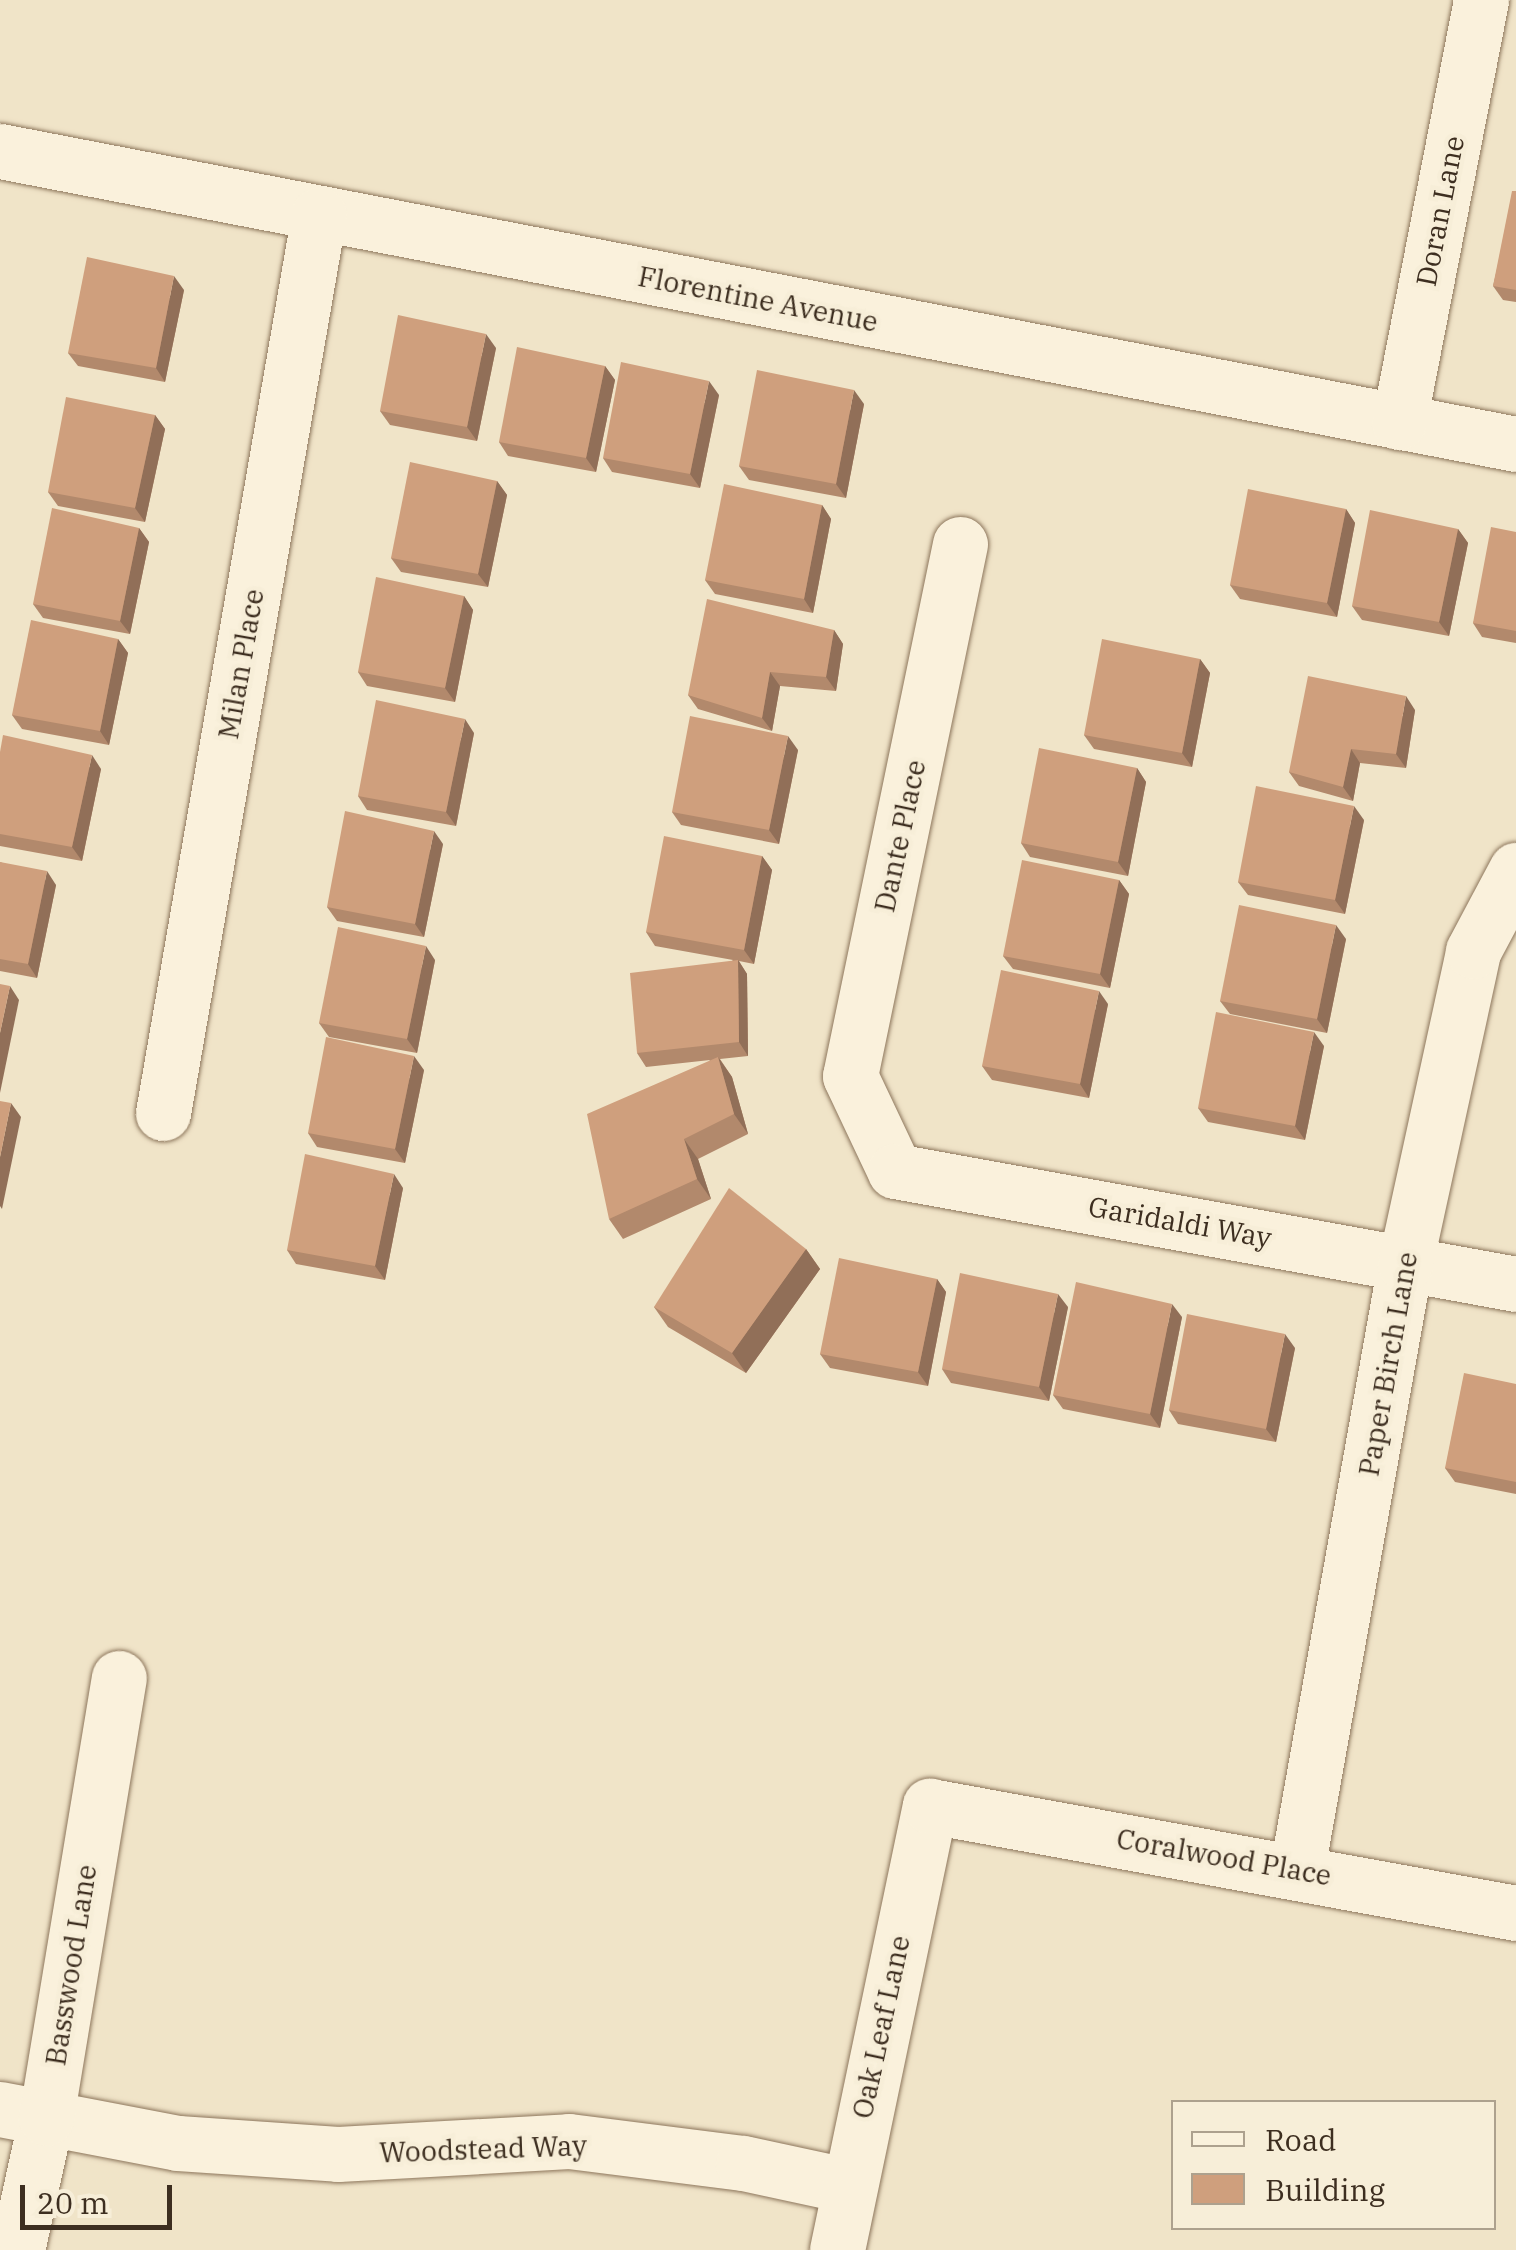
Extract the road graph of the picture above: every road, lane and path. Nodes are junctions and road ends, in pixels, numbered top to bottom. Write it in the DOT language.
graph roads {
  1 [pos="1481,0"];
  2 [pos="0,151"];
  3 [pos="320,214"];
  4 [pos="1399,422"];
  5 [pos="1516,444"];
  6 [pos="960,544"];
  7 [pos="1516,870"];
  8 [pos="163,1113"];
  9 [pos="872,1124"];
  10 [pos="1405,1264"];
  11 [pos="1516,1284"];
  12 [pos="119,1678"];
  13 [pos="930,1806"];
  14 [pos="1297,1869"];
  15 [pos="1516,1914"];
  16 [pos="23,2114"];
  17 [pos="846,2185"];
  18 [pos="17,2250"];
  19 [pos="837,2250"];
  1 -- 4 [label="street, Doran Lane"];
  2 -- 3 [label="street, Florentine Avenue"];
  3 -- 4 [label="street, Florentine Avenue"];
  3 -- 8 [label="street, Milan Place"];
  4 -- 5 [label="street, Florentine Avenue"];
  6 -- 9 [label="street, Dante Place"];
  7 -- 10 [label="street, Paper Birch Lane"];
  9 -- 10 [label="street, Garidaldi Way"];
  10 -- 11 [label="street, Garidaldi Way"];
  10 -- 14 [label="street, Paper Birch Lane"];
  12 -- 16 [label="street, Basswood Lane"];
  13 -- 14 [label="street, Coralwood Place"];
  13 -- 17 [label="street, Oak Leaf Lane"];
  14 -- 15 [label="street, Coralwood Place"];
  16 -- 17 [label="street, Woodstead Way"];
  16 -- 18 [label="street, Basswood Lane"];
  17 -- 19 [label="street, Oak Leaf Lane"];
}
